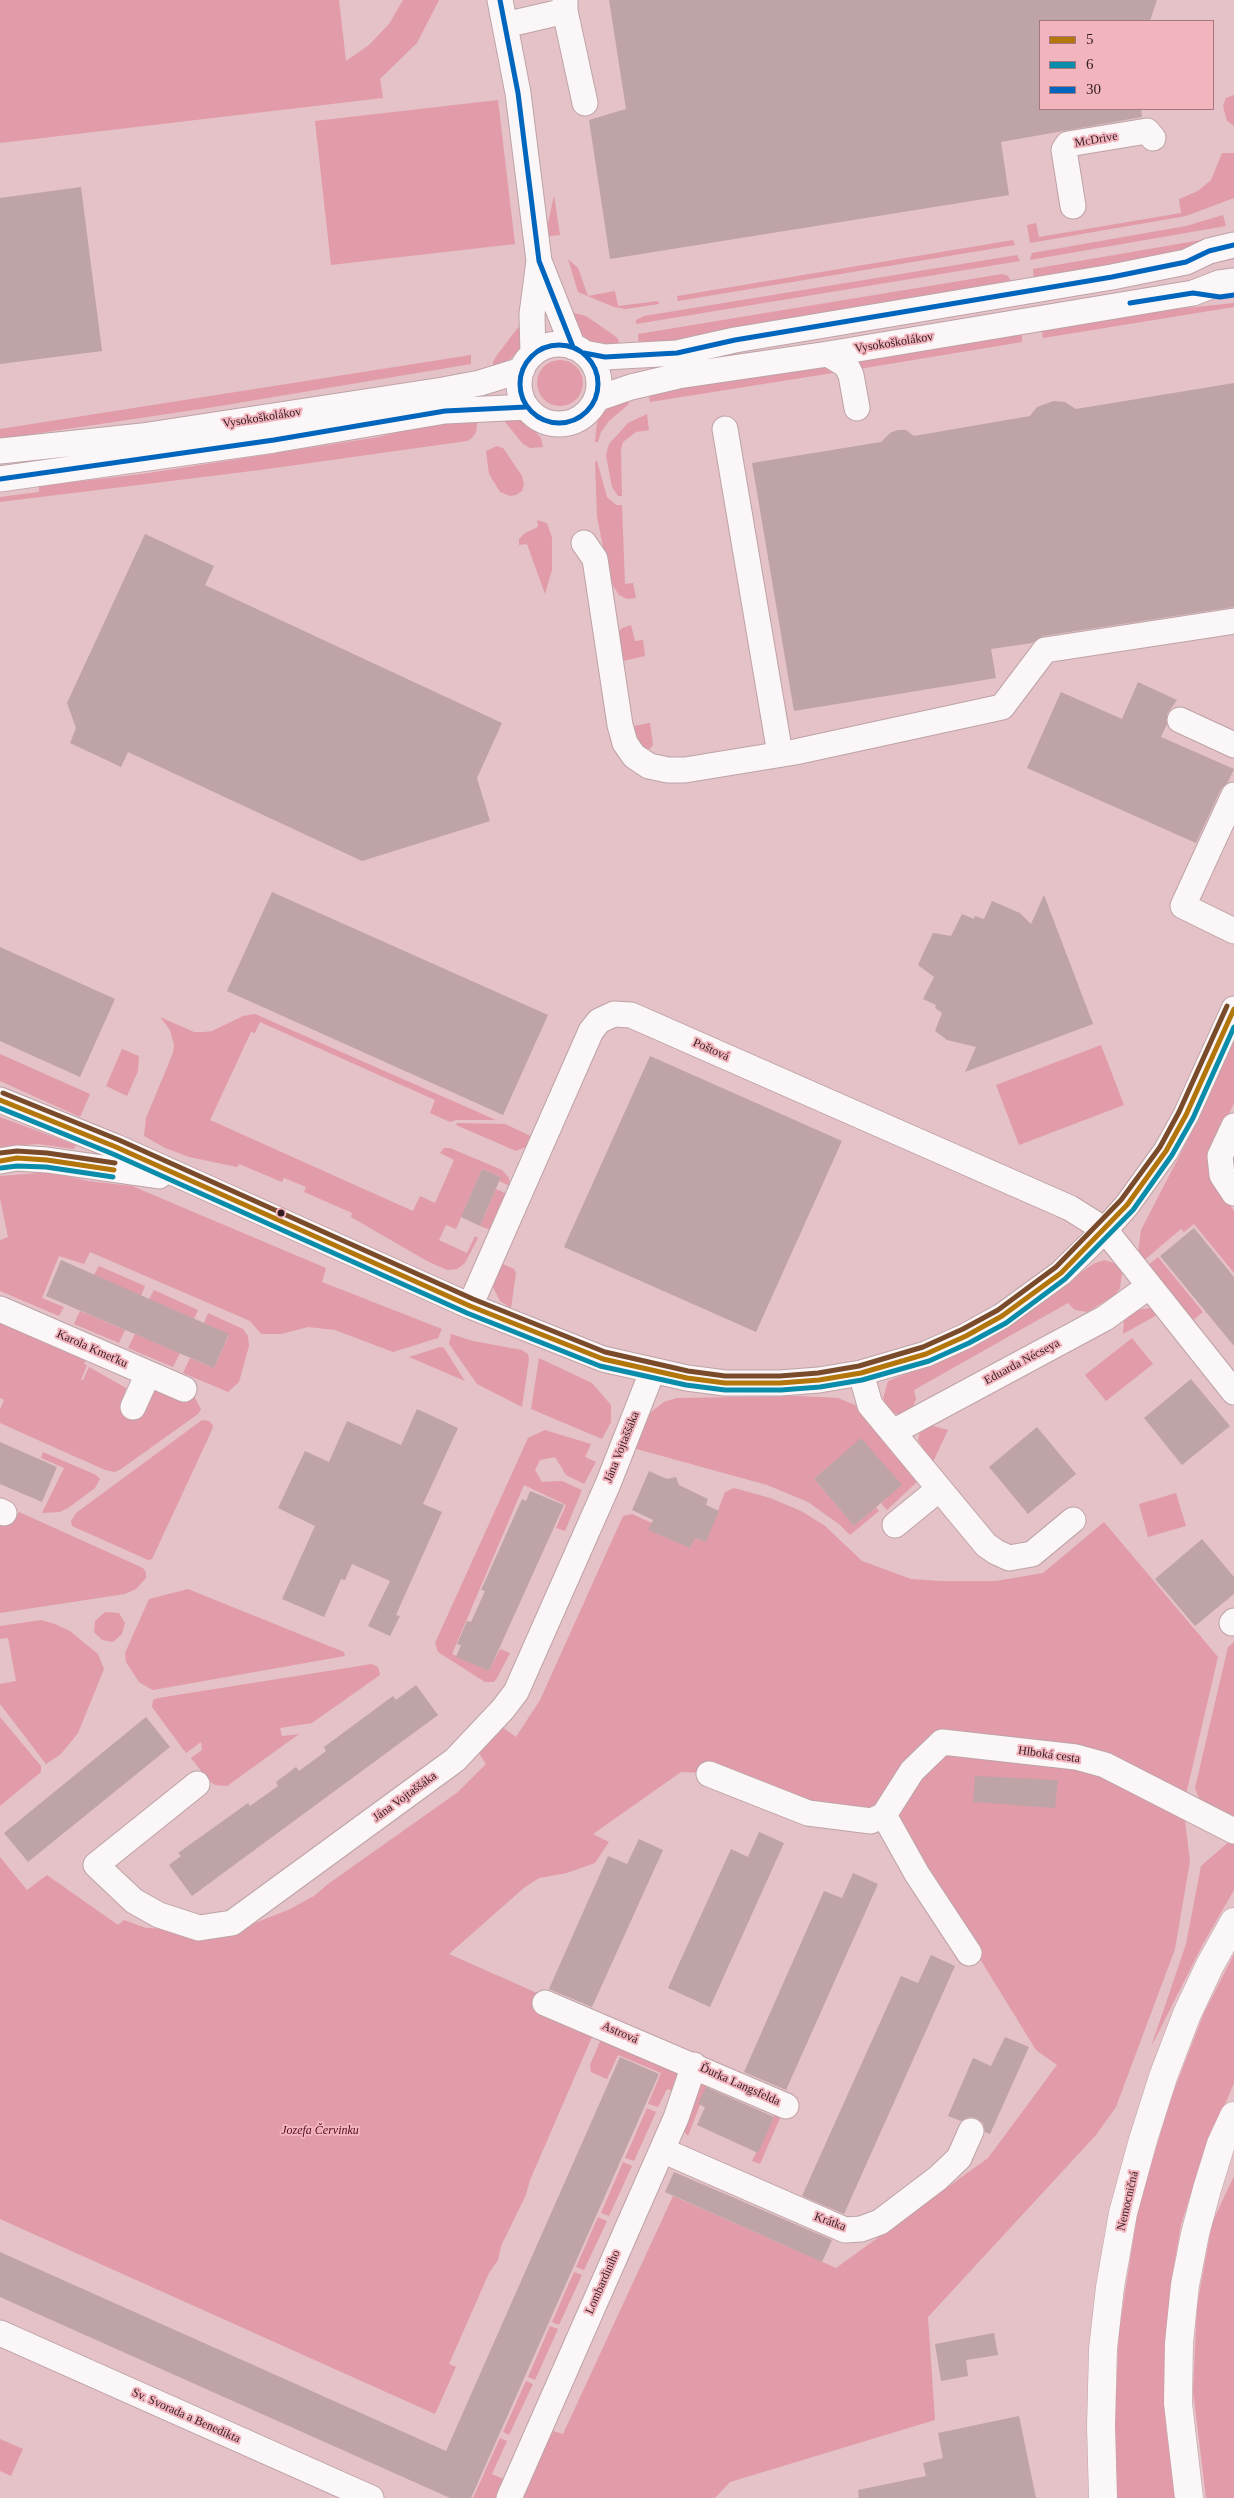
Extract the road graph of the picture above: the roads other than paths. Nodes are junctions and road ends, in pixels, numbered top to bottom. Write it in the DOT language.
graph roads {
  1 [pos="500,0"];
  2 [pos="566,5"];
  3 [pos="505,25"];
  4 [pos="585,103"];
  5 [pos="1153,138"];
  6 [pos="1073,206"];
  7 [pos="1234,245"];
  8 [pos="1234,260"];
  9 [pos="539,261"];
  10 [pos="1186,262"];
  11 [pos="1234,281"];
  12 [pos="1193,294"];
  13 [pos="1234,295"];
  14 [pos="579,350"];
  15 [pos="828,354"];
  16 [pos="528,362"];
  17 [pos="596,399"];
  18 [pos="526,407"];
  19 [pos="857,408"];
  20 [pos="725,429"];
  21 [pos="0,451"];
  22 [pos="0,479"];
  23 [pos="584,543"];
  24 [pos="1234,621"];
  25 [pos="1180,720"];
  26 [pos="1234,745"];
  27 [pos="780,754"];
  28 [pos="1234,795"];
  29 [pos="1234,931"];
  30 [pos="1234,1009"];
  31 [pos="0,1100"];
  32 [pos="1234,1126"];
  33 [pos="0,1162"];
  34 [pos="188,1181"];
  35 [pos="1234,1193"];
  36 [pos="1105,1230"];
  37 [pos="1148,1287"];
  38 [pos="470,1306"];
  39 [pos="0,1309"];
  40 [pos="652,1372"];
  41 [pos="860,1373"];
  42 [pos="148,1374"];
  43 [pos="184,1389"];
  44 [pos="1234,1392"];
  45 [pos="133,1407"];
  46 [pos="893,1432"];
  47 [pos="939,1489"];
  48 [pos="1073,1520"];
  49 [pos="895,1525"];
  50 [pos="709,1774"];
  51 [pos="197,1784"];
  52 [pos="884,1815"];
  53 [pos="1234,1831"];
  54 [pos="1234,1922"];
  55 [pos="969,1953"];
  56 [pos="545,2003"];
  57 [pos="694,2065"];
  58 [pos="786,2106"];
  59 [pos="1234,2116"];
  60 [pos="971,2132"];
  61 [pos="662,2150"];
  62 [pos="0,2333"];
  63 [pos="372,2498"];
  64 [pos="509,2498"];
  65 [pos="1103,2498"];
  66 [pos="1189,2498"];
  1 -- 3 [label="street"];
  2 -- 3 [label="street"];
  2 -- 4 [label="street"];
  3 -- 9 [label="street"];
  5 -- 6 [label="street, McDrive"];
  7 -- 10 [label="street, Vysokoškolákov"];
  8 -- 10 [label="street, Vysokoškolákov"];
  9 -- 14 [label="street"];
  9 -- 16 [label="street"];
  10 -- 14 [label="street, Vysokoškolákov"];
  11 -- 12 [label="street, Vysokoškolákov"];
  12 -- 13 [label="street, Vysokoškolákov"];
  12 -- 15 [label="street, Vysokoškolákov"];
  14 -- 16 [label="street, Vysokoškolákov"];
  14 -- 17 [label="street"];
  15 -- 17 [label="street, Vysokoškolákov"];
  15 -- 19 [label="street"];
  16 -- 18 [label="street"];
  16 -- 21 [label="street, Vysokoškolákov"];
  17 -- 18 [label="street"];
  18 -- 22 [label="street, Vysokoškolákov"];
  20 -- 27 [label="street"];
  23 -- 27 [label="street"];
  24 -- 27 [label="street"];
  25 -- 26 [label="street"];
  28 -- 29 [label="street"];
  30 -- 36 [label="street"];
  31 -- 34 [label="street"];
  32 -- 35 [label="street"];
  33 -- 34 [label="street"];
  34 -- 38 [label="street"];
  36 -- 37 [label="street"];
  36 -- 38 [label="street, Poštová"];
  36 -- 41 [label="street"];
  37 -- 44 [label="street"];
  37 -- 46 [label="street, Eduarda Nécseya"];
  38 -- 40 [label="street"];
  39 -- 42 [label="street, Karola Kmeťku"];
  40 -- 41 [label="street"];
  40 -- 51 [label="street, Jána Vojtaššáka"];
  41 -- 46 [label="street"];
  42 -- 43 [label="street, Karola Kmeťku"];
  42 -- 45 [label="street"];
  46 -- 47 [label="street"];
  47 -- 48 [label="street"];
  47 -- 49 [label="street"];
  50 -- 52 [label="street"];
  52 -- 53 [label="street, Hlboká cesta"];
  52 -- 55 [label="street"];
  54 -- 65 [label="main road, Nemocničná"];
  56 -- 57 [label="street, Astrová"];
  57 -- 58 [label="street, Ďurka Langsfelda"];
  57 -- 61 [label="street, Lombardiniho"];
  59 -- 66 [label="main road"];
  60 -- 61 [label="street, Krátka"];
  61 -- 64 [label="street, Lombardiniho"];
  62 -- 63 [label="street, Sv. Svorada a Benedikta"];
}
